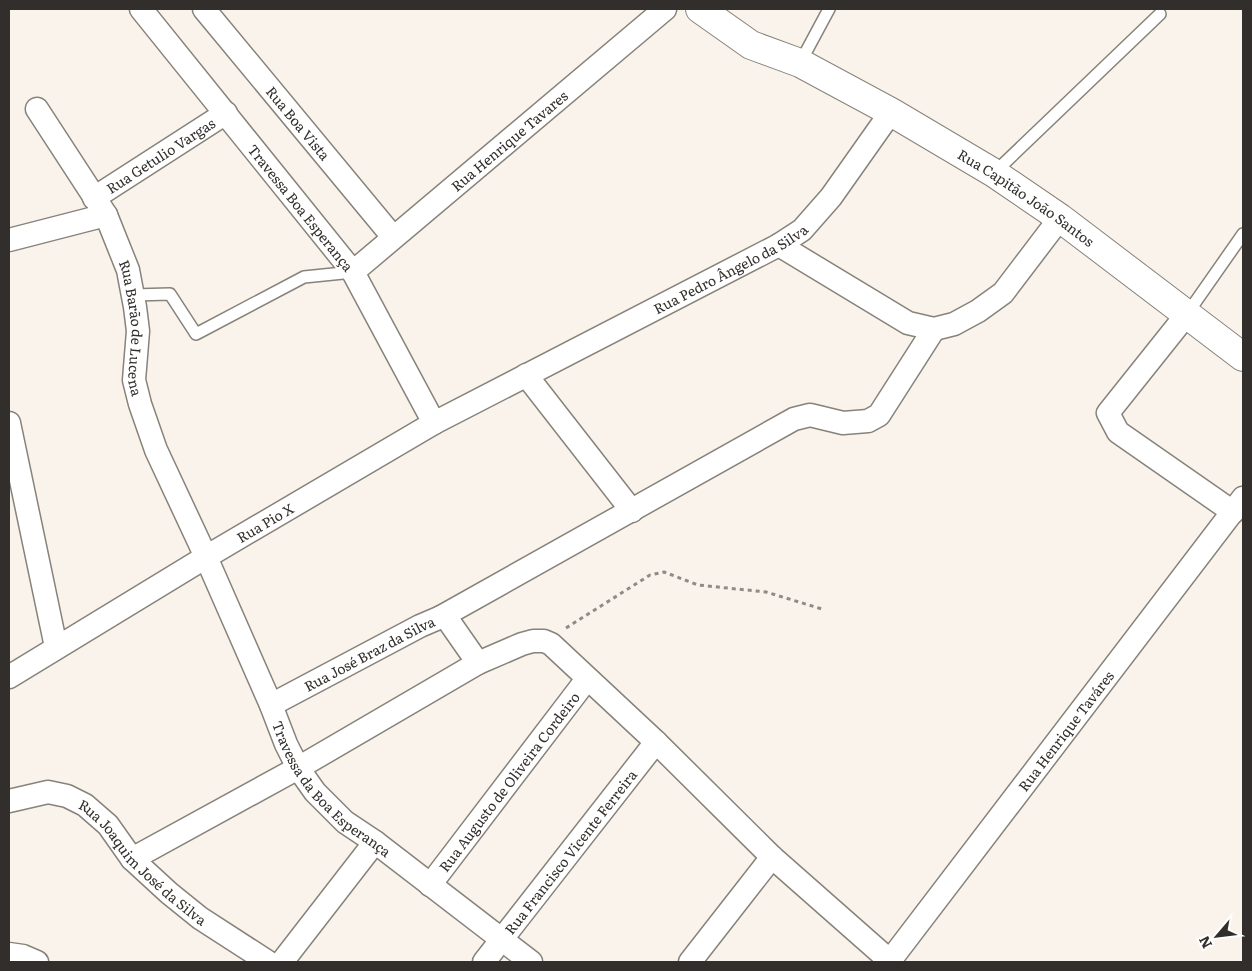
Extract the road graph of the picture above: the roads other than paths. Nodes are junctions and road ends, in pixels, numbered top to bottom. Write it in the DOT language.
graph roads {
  1 [pos="141,9"];
  2 [pos="204,9"];
  3 [pos="665,9"];
  4 [pos="700,9"];
  5 [pos="732,9"];
  6 [pos="829,9"];
  7 [pos="1160,14"];
  8 [pos="755,38"];
  9 [pos="797,62"];
  10 [pos="37,108"];
  11 [pos="891,112"];
  12 [pos="226,113"];
  13 [pos="994,173"];
  14 [pos="100,206"];
  15 [pos="1060,218"];
  16 [pos="1243,234"];
  17 [pos="394,237"];
  18 [pos="9,240"];
  19 [pos="779,245"];
  20 [pos="353,272"];
  21 [pos="133,296"];
  22 [pos="1187,314"];
  23 [pos="934,329"];
  24 [pos="1243,357"];
  25 [pos="526,376"];
  26 [pos="9,423"];
  27 [pos="434,423"];
  28 [pos="1238,505"];
  29 [pos="632,511"];
  30 [pos="206,557"];
  31 [pos="441,617"];
  32 [pos="56,647"];
  33 [pos="478,663"];
  34 [pos="9,677"];
  35 [pos="587,679"];
  36 [pos="271,705"];
  37 [pos="656,742"];
  38 [pos="298,768"];
  39 [pos="9,801"];
  40 [pos="375,842"];
  41 [pos="772,857"];
  42 [pos="132,859"];
  43 [pos="430,885"];
  44 [pos="502,940"];
  45 [pos="9,954"];
  46 [pos="36,962"];
  47 [pos="268,962"];
  48 [pos="282,962"];
  49 [pos="484,962"];
  50 [pos="531,962"];
  51 [pos="690,962"];
  52 [pos="889,962"];
  1 -- 12 [label="street, Travessa Boa Esperança"];
  2 -- 17 [label="street, Rua Boa Vista"];
  3 -- 17 [label="street, Rua Henrique Tavares"];
  4 -- 8 [label="street, Rua Capitão João Santos"];
  5 -- 8 [label="street, Rua Capitão João Santos"];
  6 -- 9 [label="lane"];
  7 -- 13 [label="lane"];
  8 -- 9 [label="street, Rua Capitão João Santos"];
  9 -- 11 [label="street, Rua Capitão João Santos"];
  10 -- 14 [label="street, Rua Barão de Lucena"];
  11 -- 13 [label="street, Rua Capitão João Santos"];
  11 -- 19 [label="street, Rua Pedro Ângelo da Silva"];
  12 -- 14 [label="street, Rua Getulio Vargas"];
  12 -- 20 [label="street, Travessa Boa Esperança"];
  13 -- 15 [label="street, Rua Capitão João Santos"];
  14 -- 18 [label="street, Rua Getulio Vargas"];
  14 -- 21 [label="street, Rua Barão de Lucena"];
  15 -- 22 [label="street, Rua Capitão João Santos"];
  15 -- 23 [label="street"];
  16 -- 22 [label="lane"];
  17 -- 20 [label="street, Rua Henrique Tavares"];
  19 -- 23 [label="street"];
  19 -- 25 [label="street, Rua Pedro Ângelo da Silva"];
  20 -- 21 [label="lane"];
  20 -- 27 [label="street, Travessa Boa Esperança"];
  21 -- 30 [label="street, Rua Barão de Lucena"];
  22 -- 24 [label="street, Rua Capitão João Santos"];
  22 -- 28 [label="street"];
  23 -- 29 [label="street"];
  25 -- 27 [label="street, Rua Pio X"];
  25 -- 29 [label="street"];
  26 -- 32 [label="street"];
  27 -- 30 [label="street, Rua Pio X"];
  28 -- 52 [label="street, Rua Henrique Taváres"];
  29 -- 31 [label="street"];
  30 -- 32 [label="street, Rua Pio X"];
  30 -- 36 [label="street, Travessa da Boa Esperança"];
  31 -- 33 [label="street, Rua José Braz da Silva"];
  31 -- 36 [label="street, Rua José Braz da Silva"];
  32 -- 34 [label="street, Rua Pio X"];
  33 -- 35 [label="street"];
  33 -- 38 [label="street"];
  35 -- 37 [label="street"];
  35 -- 43 [label="street, Rua Augusto de Oliveira Cordeiro"];
  36 -- 38 [label="street, Travessa da Boa Esperança"];
  37 -- 41 [label="street"];
  37 -- 44 [label="street, Rua Francisco Vicente Ferreira"];
  38 -- 40 [label="street, Travessa da Boa Esperança"];
  38 -- 42 [label="street"];
  39 -- 42 [label="street, Rua Joaquim José da Silva"];
  40 -- 43 [label="street, Travessa da Boa Esperança"];
  40 -- 48 [label="street"];
  41 -- 51 [label="street"];
  41 -- 52 [label="street"];
  42 -- 47 [label="street, Rua Joaquim José da Silva"];
  43 -- 44 [label="street, Travessa da Boa Esperança"];
  44 -- 49 [label="street, Rua Francisco Vicente Ferreira"];
  44 -- 50 [label="street, Travessa da Boa Esperança"];
  45 -- 46 [label="street"];
}
